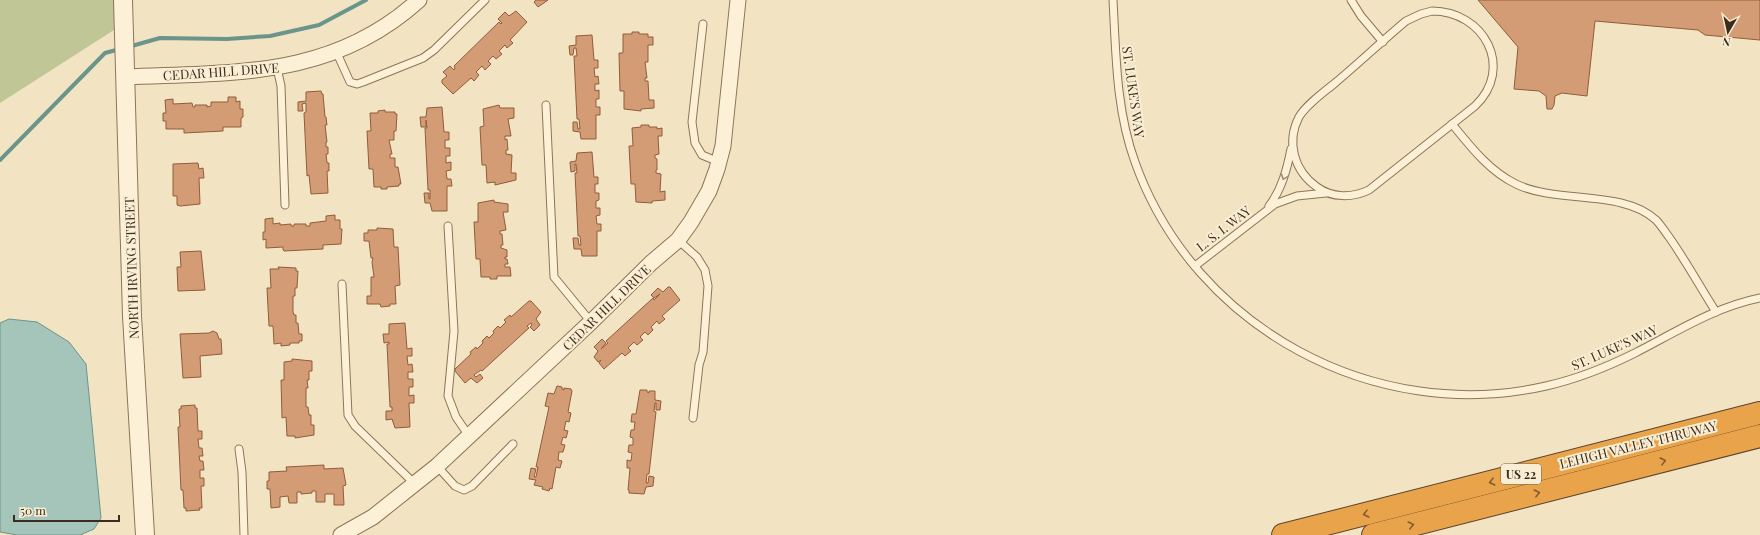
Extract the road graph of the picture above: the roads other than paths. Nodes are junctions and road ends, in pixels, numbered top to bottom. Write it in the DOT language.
graph roads {
  1 [pos="123,0"];
  2 [pos="419,0"];
  3 [pos="485,0"];
  4 [pos="738,0"];
  5 [pos="1113,0"];
  6 [pos="1118,0"];
  7 [pos="1351,0"];
  8 [pos="703,24"];
  9 [pos="1383,42"];
  10 [pos="1114,44"];
  11 [pos="336,51"];
  12 [pos="277,68"];
  13 [pos="126,77"];
  14 [pos="546,105"];
  15 [pos="1452,124"];
  16 [pos="1293,140"];
  17 [pos="719,162"];
  18 [pos="1332,194"];
  19 [pos="285,206"];
  20 [pos="1266,209"];
  21 [pos="448,226"];
  22 [pos="678,240"];
  23 [pos="1194,266"];
  24 [pos="342,284"];
  25 [pos="1760,298"];
  26 [pos="1716,312"];
  27 [pos="591,322"];
  28 [pos="1760,413"];
  29 [pos="693,418"];
  30 [pos="469,436"];
  31 [pos="1760,436"];
  32 [pos="513,444"];
  33 [pos="239,449"];
  34 [pos="437,466"];
  35 [pos="415,484"];
  36 [pos="145,535"];
  37 [pos="244,535"];
  38 [pos="341,535"];
  39 [pos="1283,535"];
  40 [pos="1373,535"];
  1 -- 13 [label="street, NORTH IRVING STREET"];
  2 -- 11 [label="street, CEDAR HILL DRIVE"];
  3 -- 11 [label="lane"];
  4 -- 17 [label="street, CEDAR HILL DRIVE"];
  5 -- 10 [label="lane, ST. LUKE'S WAY"];
  6 -- 10 [label="lane"];
  7 -- 9 [label="lane"];
  8 -- 17 [label="lane"];
  9 -- 15 [label="lane"];
  9 -- 16 [label="lane"];
  10 -- 23 [label="lane, ST. LUKE'S WAY"];
  11 -- 12 [label="street, CEDAR HILL DRIVE"];
  12 -- 13 [label="street, CEDAR HILL DRIVE"];
  12 -- 19 [label="lane"];
  13 -- 36 [label="street, NORTH IRVING STREET"];
  14 -- 27 [label="lane"];
  15 -- 18 [label="lane"];
  15 -- 26 [label="lane"];
  16 -- 18 [label="lane"];
  16 -- 20 [label="lane, one-way"];
  17 -- 22 [label="street, CEDAR HILL DRIVE"];
  18 -- 20 [label="lane"];
  20 -- 23 [label="lane, L. S. I. WAY"];
  21 -- 30 [label="lane"];
  22 -- 27 [label="street, CEDAR HILL DRIVE"];
  22 -- 29 [label="lane"];
  23 -- 26 [label="lane, ST. LUKE'S WAY"];
  24 -- 35 [label="lane"];
  25 -- 26 [label="lane, ST. LUKE'S WAY"];
  27 -- 30 [label="street, CEDAR HILL DRIVE"];
  28 -- 39 [label="highway, LEHIGH VALLEY THRUWAY / US 22, one-way"];
  30 -- 34 [label="street, CEDAR HILL DRIVE"];
  40 -- 31 [label="highway, LEHIGH VALLEY THRUWAY / US 22, one-way"];
  32 -- 34 [label="lane"];
  33 -- 37 [label="lane"];
  34 -- 35 [label="street, CEDAR HILL DRIVE"];
  35 -- 38 [label="street, CEDAR HILL DRIVE"];
}
